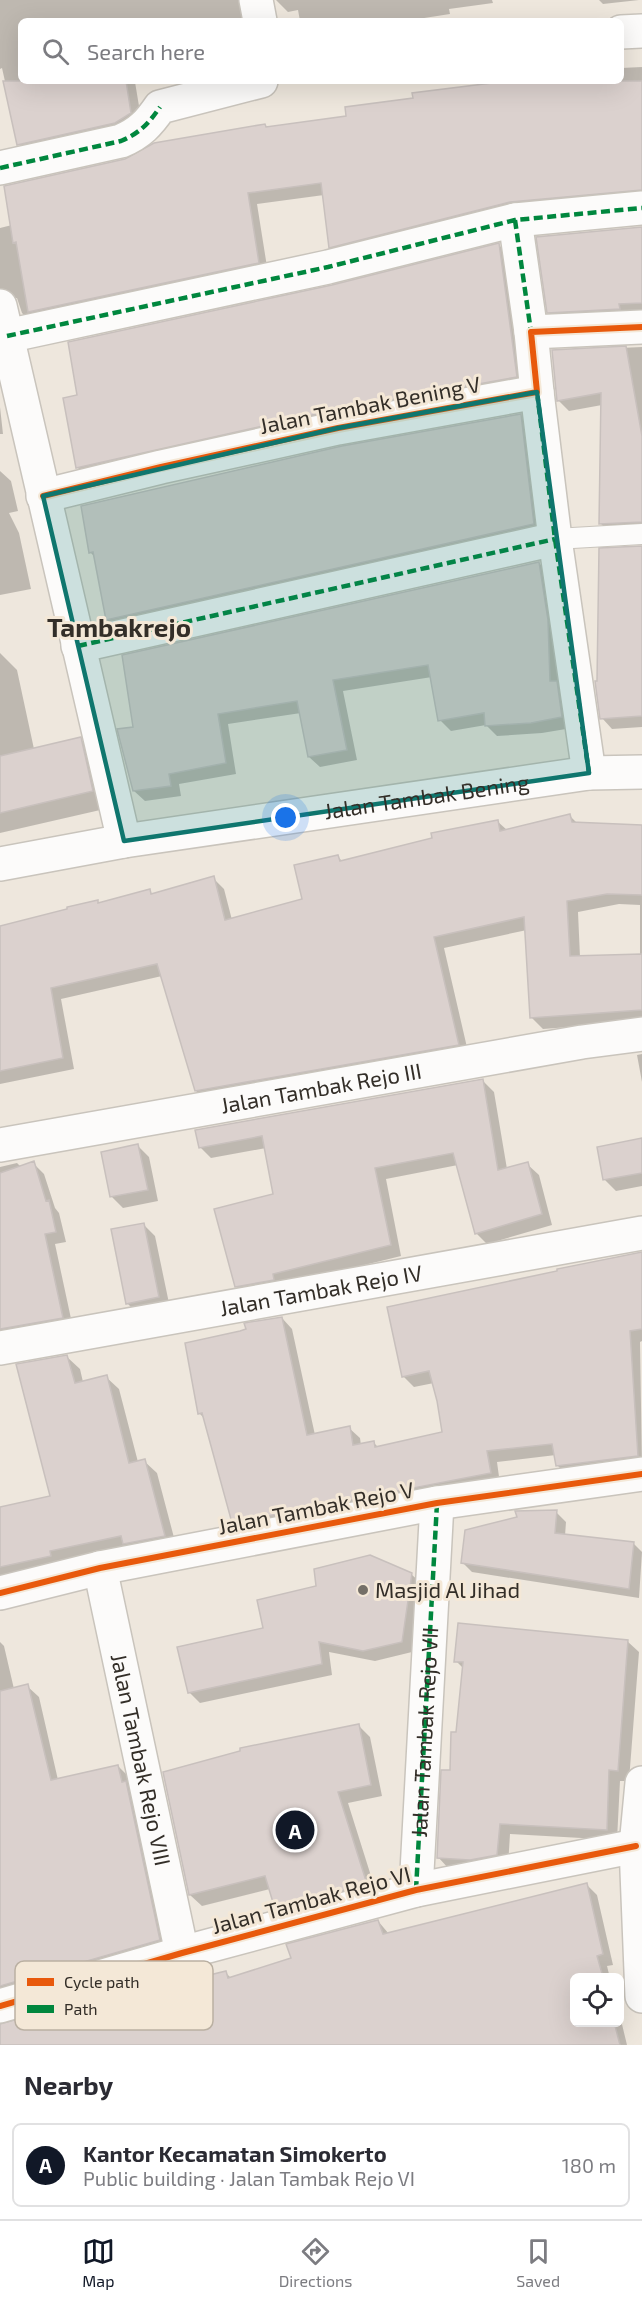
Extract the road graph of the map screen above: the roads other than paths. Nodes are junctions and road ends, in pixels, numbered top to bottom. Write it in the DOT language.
graph roads {
  1 [pos="256,0"];
  2 [pos="259,18"];
  3 [pos="642,31"];
  4 [pos="624,32"];
  5 [pos="249,84"];
  6 [pos="0,168"];
  7 [pos="642,208"];
  8 [pos="515,220"];
  9 [pos="3,321"];
  10 [pos="642,327"];
  11 [pos="531,332"];
  12 [pos="537,392"];
  13 [pos="44,496"];
  14 [pos="642,534"];
  15 [pos="555,539"];
  16 [pos="78,646"];
  17 [pos="642,772"];
  18 [pos="590,773"];
  19 [pos="124,841"];
  20 [pos="0,864"];
  21 [pos="642,1034"];
  22 [pos="0,1145"];
  23 [pos="642,1233"];
  24 [pos="0,1348"];
  25 [pos="642,1474"];
  26 [pos="437,1503"];
  27 [pos="100,1568"];
  28 [pos="0,1593"];
  29 [pos="642,1783"];
  30 [pos="636,1846"];
  31 [pos="416,1890"];
  32 [pos="182,1953"];
  33 [pos="155,1961"];
  34 [pos="642,1996"];
  35 [pos="15,2002"];
  36 [pos="0,2006"];
  1 -- 2 [label="street"];
  3 -- 4 [label="street"];
  5 -- 6 [label="street"];
  7 -- 8 [label="street"];
  8 -- 9 [label="street"];
  8 -- 11 [label="street"];
  9 -- 13 [label="street"];
  10 -- 11 [label="street"];
  11 -- 12 [label="street"];
  12 -- 13 [label="street, Jalan Tambak Bening V"];
  12 -- 15 [label="street"];
  13 -- 16 [label="street"];
  14 -- 15 [label="lane"];
  15 -- 16 [label="street"];
  15 -- 18 [label="street"];
  16 -- 19 [label="street"];
  17 -- 18 [label="street, Jalan Tambak Bening"];
  18 -- 19 [label="street, Jalan Tambak Bening"];
  19 -- 20 [label="street, Jalan Tambak Bening"];
  21 -- 22 [label="street, Jalan Tambak Rejo III"];
  23 -- 24 [label="street, Jalan Tambak Rejo IV"];
  25 -- 26 [label="street, Jalan Tambak Rejo V"];
  26 -- 27 [label="street, Jalan Tambak Rejo V"];
  26 -- 31 [label="street, Jalan Tambak Rejo VII"];
  27 -- 28 [label="street, Jalan Tambak Rejo V"];
  27 -- 32 [label="street, Jalan Tambak Rejo VIII"];
  29 -- 30 [label="street"];
  30 -- 31 [label="street, Jalan Tambak Rejo VI"];
  30 -- 34 [label="street"];
  31 -- 32 [label="street, Jalan Tambak Rejo VI"];
  32 -- 33 [label="street, Jalan Tambak Rejo VI"];
  35 -- 36 [label="street, Jalan Tambak Rejo VI"];
}
